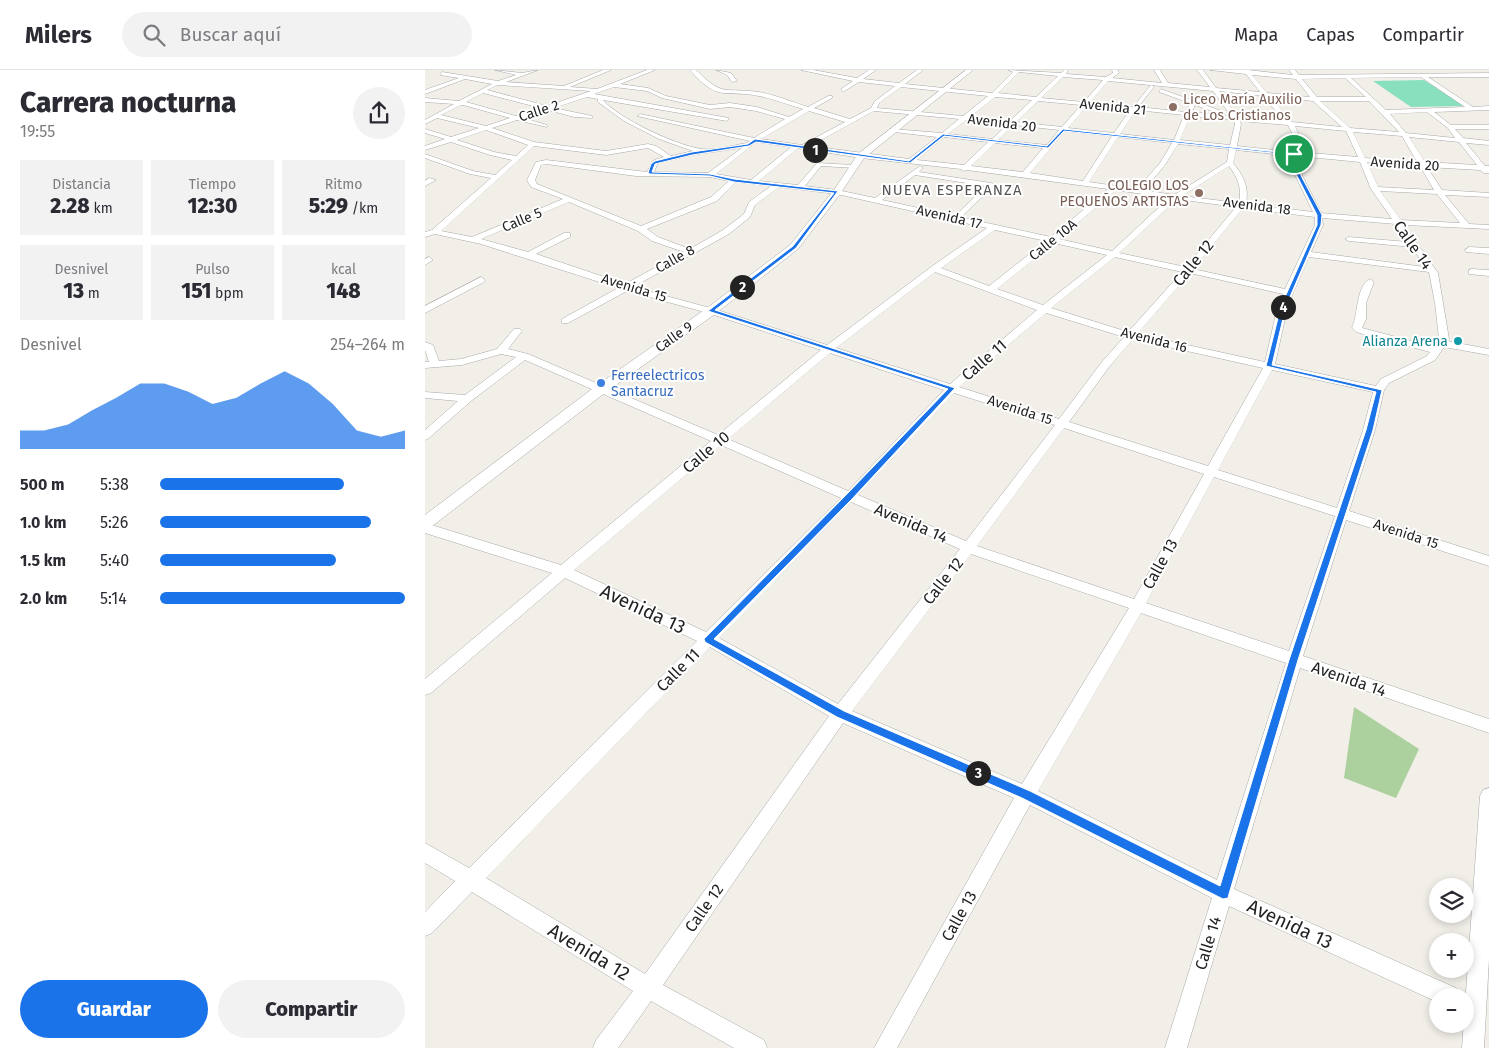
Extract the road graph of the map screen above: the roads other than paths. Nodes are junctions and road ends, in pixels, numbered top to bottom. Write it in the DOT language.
graph roads {
  1 [pos="498,70"];
  2 [pos="535,70"];
  3 [pos="592,70"];
  4 [pos="652,70"];
  5 [pos="693,70"];
  6 [pos="719,70"];
  7 [pos="804,70"];
  8 [pos="873,70"];
  9 [pos="920,70"];
  10 [pos="970,70"];
  11 [pos="1011,70"];
  12 [pos="1018,70"];
  13 [pos="1067,70"];
  14 [pos="1108,70"];
  15 [pos="1157,70"];
  16 [pos="1200,70"];
  17 [pos="1213,70"];
  18 [pos="1292,70"];
  19 [pos="1414,70"];
  20 [pos="1465,70"];
  21 [pos="608,71"];
  22 [pos="822,71"];
  23 [pos="1116,72"];
  24 [pos="1247,72"];
  25 [pos="442,74"];
  26 [pos="522,74"];
  27 [pos="619,74"];
  28 [pos="1349,74"];
  29 [pos="1062,75"];
  30 [pos="1489,75"];
  31 [pos="634,76"];
  32 [pos="1422,76"];
  33 [pos="1474,76"];
  34 [pos="1297,77"];
  35 [pos="464,78"];
  36 [pos="859,80"];
  37 [pos="1106,80"];
  38 [pos="735,81"];
  39 [pos="498,83"];
  40 [pos="1134,83"];
  41 [pos="901,84"];
  42 [pos="1489,84"];
  43 [pos="610,85"];
  44 [pos="1152,86"];
  45 [pos="1167,86"];
  46 [pos="565,87"];
  47 [pos="946,89"];
  48 [pos="597,90"];
  49 [pos="843,90"];
  50 [pos="1215,90"];
  51 [pos="483,91"];
  52 [pos="425,92"];
  53 [pos="995,93"];
  54 [pos="587,95"];
  55 [pos="1264,95"];
  56 [pos="831,97"];
  57 [pos="601,98"];
  58 [pos="1038,98"];
  59 [pos="1315,99"];
  60 [pos="1369,99"];
  61 [pos="425,100"];
  62 [pos="1087,102"];
  63 [pos="1193,102"];
  64 [pos="463,103"];
  65 [pos="660,107"];
  66 [pos="715,107"];
  67 [pos="1134,107"];
  68 [pos="548,108"];
  69 [pos="808,109"];
  70 [pos="873,109"];
  71 [pos="1472,109"];
  72 [pos="1488,109"];
  73 [pos="1429,111"];
  74 [pos="1385,112"];
  75 [pos="916,113"];
  76 [pos="1189,113"];
  77 [pos="698,114"];
  78 [pos="435,116"];
  79 [pos="640,116"];
  80 [pos="1234,116"];
  81 [pos="425,117"];
  82 [pos="590,117"];
  83 [pos="516,118"];
  84 [pos="964,118"];
  85 [pos="727,119"];
  86 [pos="790,119"];
  87 [pos="626,120"];
  88 [pos="849,121"];
  89 [pos="425,122"];
  90 [pos="1289,122"];
  91 [pos="1011,124"];
  92 [pos="545,126"];
  93 [pos="1450,127"];
  94 [pos="1489,127"];
  95 [pos="486,128"];
  96 [pos="1346,128"];
  97 [pos="894,130"];
  98 [pos="1063,130"];
  99 [pos="425,131"];
  100 [pos="1403,134"];
  101 [pos="943,135"];
  102 [pos="1117,136"];
  103 [pos="1460,139"];
  104 [pos="452,140"];
  105 [pos="993,141"];
  106 [pos="1176,142"];
  107 [pos="752,143"];
  108 [pos="1489,143"];
  109 [pos="533,144"];
  110 [pos="799,147"];
  111 [pos="1048,147"];
  112 [pos="425,148"];
  113 [pos="1234,148"];
  114 [pos="703,152"];
  115 [pos="1294,154"];
  116 [pos="425,156"];
  117 [pos="861,156"];
  118 [pos="516,158"];
  119 [pos="670,158"];
  120 [pos="437,160"];
  121 [pos="1361,161"];
  122 [pos="910,162"];
  123 [pos="1230,163"];
  124 [pos="925,164"];
  125 [pos="425,165"];
  126 [pos="1422,165"];
  127 [pos="854,167"];
  128 [pos="1485,168"];
  129 [pos="964,169"];
  130 [pos="650,173"];
  131 [pos="914,173"];
  132 [pos="1025,174"];
  133 [pos="710,175"];
  134 [pos="496,176"];
  135 [pos="1489,176"];
  136 [pos="734,180"];
  137 [pos="753,182"];
  138 [pos="1085,183"];
  139 [pos="776,186"];
  140 [pos="799,188"];
  141 [pos="1114,188"];
  142 [pos="1375,189"];
  143 [pos="1139,191"];
  144 [pos="837,192"];
  145 [pos="1440,193"];
  146 [pos="1489,195"];
  147 [pos="1175,197"];
  148 [pos="568,200"];
  149 [pos="876,201"];
  150 [pos="752,204"];
  151 [pos="1242,204"];
  152 [pos="962,214"];
  153 [pos="1319,215"];
  154 [pos="752,219"];
  155 [pos="1397,222"];
  156 [pos="1467,226"];
  157 [pos="995,227"];
  158 [pos="1489,227"];
  159 [pos="641,229"];
  160 [pos="435,232"];
  161 [pos="425,235"];
  162 [pos="567,235"];
  163 [pos="475,239"];
  164 [pos="1349,239"];
  165 [pos="1053,240"];
  166 [pos="1414,245"];
  167 [pos="1469,250"];
  168 [pos="689,251"];
  169 [pos="1489,251"];
  170 [pos="530,254"];
  171 [pos="1113,254"];
  172 [pos="1306,254"];
  173 [pos="934,269"];
  174 [pos="1188,270"];
  175 [pos="1432,270"];
  176 [pos="1472,272"];
  177 [pos="1489,273"];
  178 [pos="481,280"];
  179 [pos="1370,282"];
  180 [pos="625,287"];
  181 [pos="990,290"];
  182 [pos="1289,293"];
  183 [pos="1044,309"];
  184 [pos="425,310"];
  185 [pos="711,311"];
  186 [pos="565,321"];
  187 [pos="517,331"];
  188 [pos="1131,336"];
  189 [pos="425,345"];
  190 [pos="1438,347"];
  191 [pos="829,348"];
  192 [pos="501,351"];
  193 [pos="1489,352"];
  194 [pos="525,356"];
  195 [pos="430,364"];
  196 [pos="1269,366"];
  197 [pos="952,388"];
  198 [pos="601,389"];
  199 [pos="1379,390"];
  200 [pos="425,395"];
  201 [pos="467,400"];
  202 [pos="1062,424"];
  203 [pos="425,436"];
  204 [pos="721,440"];
  205 [pos="1212,472"];
  206 [pos="849,497"];
  207 [pos="1343,514"];
  208 [pos="425,523"];
  209 [pos="425,528"];
  210 [pos="969,548"];
  211 [pos="1489,561"];
  212 [pos="563,571"];
  213 [pos="1137,607"];
  214 [pos="708,639"];
  215 [pos="1294,660"];
  216 [pos="425,688"];
  217 [pos="840,714"];
  218 [pos="1489,726"];
  219 [pos="1026,794"];
  220 [pos="1489,796"];
  221 [pos="425,852"];
  222 [pos="471,880"];
  223 [pos="1223,894"];
  224 [pos="425,926"];
  225 [pos="648,988"];
  226 [pos="1430,988"];
  227 [pos="1473,988"];
  228 [pos="1472,1033"];
  229 [pos="603,1048"];
  230 [pos="756,1048"];
  231 [pos="885,1048"];
  232 [pos="1176,1048"];
  233 [pos="1473,1048"];
  1 -- 26 [label="street"];
  2 -- 26 [label="street"];
  3 -- 21 [label="street"];
  4 -- 31 [label="street, Calle 2"];
  5 -- 69 [label="street"];
  6 -- 38 [label="street"];
  7 -- 22 [label="street, Avenida 21"];
  8 -- 36 [label="street"];
  9 -- 41 [label="street"];
  10 -- 47 [label="street, Calle 9"];
  11 -- 12 [label="street"];
  12 -- 29 [label="street"];
  12 -- 53 [label="street"];
  13 -- 29 [label="street"];
  14 -- 23 [label="street"];
  15 -- 45 [label="street"];
  16 -- 50 [label="street"];
  17 -- 24 [label="street"];
  18 -- 34 [label="street, Calle 14"];
  19 -- 32 [label="street"];
  20 -- 33 [label="street"];
  21 -- 46 [label="street"];
  22 -- 36 [label="street, Avenida 21"];
  23 -- 37 [label="street"];
  23 -- 40 [label="street"];
  24 -- 34 [label="street"];
  24 -- 55 [label="street"];
  25 -- 35 [label="street"];
  26 -- 39 [label="street"];
  27 -- 31 [label="street"];
  28 -- 32 [label="street"];
  28 -- 34 [label="street"];
  28 -- 60 [label="street"];
  29 -- 37 [label="street"];
  29 -- 58 [label="street"];
  30 -- 33 [label="street"];
  31 -- 43 [label="street, Calle 2"];
  32 -- 33 [label="street"];
  32 -- 71 [label="street"];
  33 -- 42 [label="street"];
  34 -- 59 [label="street, Calle 14"];
  35 -- 39 [label="street"];
  35 -- 52 [label="street"];
  36 -- 41 [label="street, Avenida 21"];
  36 -- 49 [label="street"];
  37 -- 40 [label="street"];
  37 -- 62 [label="street"];
  39 -- 46 [label="street"];
  39 -- 51 [label="street"];
  40 -- 44 [label="street"];
  41 -- 47 [label="street, Avenida 21"];
  41 -- 70 [label="street"];
  43 -- 48 [label="street, Calle 2"];
  43 -- 66 [label="street"];
  44 -- 45 [label="street"];
  44 -- 63 [label="street"];
  44 -- 67 [label="street"];
  45 -- 50 [label="street"];
  46 -- 48 [label="street"];
  47 -- 53 [label="street, Avenida 21"];
  47 -- 75 [label="street, Calle 9"];
  48 -- 54 [label="street, Calle 2"];
  50 -- 55 [label="street"];
  50 -- 80 [label="street"];
  51 -- 64 [label="street"];
  51 -- 68 [label="street"];
  53 -- 58 [label="street, Avenida 21"];
  53 -- 84 [label="street"];
  54 -- 57 [label="street"];
  54 -- 68 [label="street, Calle 2"];
  55 -- 59 [label="street"];
  55 -- 90 [label="street"];
  56 -- 69 [label="street"];
  57 -- 65 [label="street"];
  57 -- 87 [label="street"];
  58 -- 62 [label="street, Avenida 21"];
  58 -- 91 [label="street"];
  59 -- 60 [label="street"];
  59 -- 96 [label="street, Calle 14"];
  60 -- 74 [label="street"];
  61 -- 64 [label="street"];
  62 -- 67 [label="street, Avenida 21"];
  62 -- 98 [label="street"];
  63 -- 76 [label="street"];
  63 -- 80 [label="street"];
  64 -- 78 [label="street"];
  64 -- 83 [label="street"];
  65 -- 77 [label="street"];
  65 -- 79 [label="street"];
  66 -- 77 [label="street"];
  66 -- 86 [label="street"];
  67 -- 76 [label="street, Avenida 21"];
  67 -- 102 [label="street"];
  68 -- 82 [label="street"];
  68 -- 83 [label="street, Calle 2"];
  69 -- 86 [label="street"];
  69 -- 88 [label="street"];
  70 -- 75 [label="street, Avenida 20"];
  70 -- 88 [label="street"];
  71 -- 72 [label="street"];
  71 -- 73 [label="street"];
  73 -- 74 [label="street"];
  73 -- 93 [label="street"];
  74 -- 100 [label="street"];
  75 -- 84 [label="street, Avenida 20"];
  75 -- 97 [label="street, Calle 9"];
  76 -- 80 [label="street, Avenida 21"];
  76 -- 106 [label="street"];
  77 -- 85 [label="street"];
  78 -- 81 [label="street"];
  78 -- 89 [label="street"];
  78 -- 95 [label="street"];
  79 -- 87 [label="street"];
  79 -- 107 [label="street, Avenida 18"];
  80 -- 90 [label="street, Avenida 21"];
  80 -- 113 [label="street"];
  83 -- 92 [label="street"];
  83 -- 95 [label="street, Calle 2"];
  84 -- 91 [label="street, Avenida 20"];
  84 -- 101 [label="street"];
  86 -- 107 [label="street"];
  87 -- 114 [label="street"];
  88 -- 110 [label="street"];
  90 -- 96 [label="street, Avenida 21"];
  90 -- 115 [label="street"];
  91 -- 98 [label="street, Avenida 20"];
  91 -- 105 [label="street"];
  93 -- 94 [label="street"];
  93 -- 103 [label="street"];
  95 -- 104 [label="street, Calle 2"];
  95 -- 109 [label="street"];
  96 -- 100 [label="street, Avenida 21"];
  96 -- 121 [label="street, Calle 14"];
  97 -- 101 [label="street"];
  97 -- 117 [label="street, Calle 9"];
  98 -- 102 [label="street, Avenida 20"];
  98 -- 111 [label="street"];
  99 -- 104 [label="street"];
  100 -- 103 [label="street, Avenida 21"];
  100 -- 126 [label="street"];
  101 -- 105 [label="street"];
  101 -- 122 [label="street"];
  102 -- 106 [label="street, Avenida 20"];
  102 -- 138 [label="street"];
  103 -- 108 [label="street, Avenida 21"];
  103 -- 128 [label="street"];
  104 -- 112 [label="street, Calle 2"];
  104 -- 118 [label="street"];
  105 -- 111 [label="street"];
  105 -- 129 [label="street"];
  106 -- 113 [label="street, Avenida 20"];
  106 -- 143 [label="street"];
  107 -- 110 [label="street, Avenida 18"];
  107 -- 114 [label="street"];
  107 -- 133 [label="street"];
  109 -- 118 [label="street"];
  109 -- 119 [label="street"];
  110 -- 117 [label="street, Avenida 18"];
  110 -- 137 [label="street"];
  111 -- 132 [label="street"];
  113 -- 115 [label="street, Avenida 20"];
  113 -- 123 [label="street"];
  114 -- 119 [label="street"];
  115 -- 121 [label="street, Avenida 20"];
  115 -- 153 [label="street"];
  116 -- 120 [label="street"];
  117 -- 122 [label="street, Avenida 18"];
  117 -- 127 [label="street, Calle 9"];
  118 -- 134 [label="street"];
  119 -- 130 [label="street"];
  120 -- 125 [label="street"];
  120 -- 134 [label="street"];
  121 -- 126 [label="street, Avenida 20"];
  121 -- 142 [label="street, Calle 14"];
  122 -- 124 [label="street, Avenida 18"];
  123 -- 147 [label="street, Calle 11"];
  123 -- 151 [label="street"];
  124 -- 129 [label="street, Avenida 18"];
  124 -- 131 [label="street"];
  126 -- 128 [label="street, Avenida 20"];
  126 -- 145 [label="street"];
  127 -- 140 [label="street"];
  127 -- 144 [label="street, Calle 9"];
  128 -- 135 [label="street"];
  129 -- 132 [label="street, Avenida 18"];
  130 -- 133 [label="street, Avenida 17"];
  130 -- 148 [label="street, Avenida 17"];
  131 -- 149 [label="street"];
  131 -- 152 [label="street"];
  132 -- 138 [label="street, Avenida 18"];
  133 -- 136 [label="street, Avenida 17"];
  134 -- 160 [label="street"];
  136 -- 137 [label="street, Avenida 17"];
  136 -- 159 [label="street"];
  137 -- 139 [label="street, Avenida 17"];
  138 -- 141 [label="street, Avenida 18"];
  139 -- 140 [label="street, Avenida 17"];
  139 -- 150 [label="street, Calle 8"];
  140 -- 144 [label="street, Avenida 17"];
  141 -- 143 [label="street, Avenida 18"];
  141 -- 165 [label="street, Calle 10A"];
  142 -- 145 [label="street"];
  142 -- 155 [label="street, Calle 14"];
  143 -- 147 [label="street, Avenida 18"];
  144 -- 149 [label="street, Avenida 17"];
  144 -- 185 [label="street, Calle 9"];
  145 -- 146 [label="street"];
  145 -- 156 [label="street"];
  147 -- 151 [label="street, Avenida 18"];
  147 -- 171 [label="street, Calle 11"];
  148 -- 159 [label="street"];
  148 -- 163 [label="street, Calle 5"];
  149 -- 157 [label="street, Avenida 17"];
  150 -- 154 [label="street"];
  150 -- 168 [label="street, Calle 8"];
  151 -- 153 [label="street, Avenida 18"];
  151 -- 174 [label="street, Calle 12"];
  153 -- 155 [label="street, Avenida 18"];
  153 -- 172 [label="street, Calle 13"];
  155 -- 156 [label="street, Avenida 18"];
  155 -- 166 [label="street, Calle 14"];
  156 -- 158 [label="street, Avenida 18"];
  157 -- 165 [label="street, Avenida 17"];
  157 -- 173 [label="street, Calle 10"];
  159 -- 168 [label="street"];
  160 -- 161 [label="street"];
  160 -- 163 [label="street, Avenida 15"];
  162 -- 170 [label="street"];
  163 -- 170 [label="street, Avenida 15"];
  164 -- 166 [label="street"];
  165 -- 171 [label="street, Avenida 17"];
  165 -- 181 [label="street, Calle 10A"];
  166 -- 175 [label="street, Calle 14"];
  167 -- 169 [label="street"];
  168 -- 180 [label="street, Calle 8"];
  170 -- 180 [label="street, Avenida 15"];
  171 -- 174 [label="street, Avenida 17"];
  171 -- 183 [label="street, Calle 11"];
  172 -- 175 [label="street"];
  172 -- 182 [label="street, Calle 13"];
  173 -- 181 [label="street, Avenida 16"];
  173 -- 191 [label="street, Calle 10"];
  174 -- 182 [label="street, Avenida 17"];
  174 -- 188 [label="street, Calle 12"];
  175 -- 190 [label="street, Calle 14"];
  176 -- 177 [label="street"];
  178 -- 184 [label="street"];
  179 -- 190 [label="street"];
  180 -- 185 [label="street, Avenida 15"];
  180 -- 186 [label="street, Calle 8"];
  181 -- 183 [label="street, Avenida 16"];
  182 -- 196 [label="street, Calle 13"];
  183 -- 188 [label="street, Avenida 16"];
  183 -- 197 [label="street, Calle 11"];
  185 -- 191 [label="street, Avenida 15"];
  185 -- 198 [label="street, Calle 9"];
  187 -- 192 [label="street"];
  188 -- 196 [label="street, Avenida 16"];
  188 -- 202 [label="street, Calle 12"];
  189 -- 195 [label="street"];
  190 -- 193 [label="street"];
  190 -- 199 [label="street"];
  191 -- 197 [label="street, Avenida 15"];
  191 -- 204 [label="street, Calle 10"];
  192 -- 194 [label="street, Avenida 14"];
  192 -- 195 [label="street, Avenida 14"];
  194 -- 198 [label="street, Avenida 14"];
  194 -- 201 [label="street"];
  196 -- 199 [label="street, Avenida 16"];
  196 -- 205 [label="street, Calle 13"];
  197 -- 202 [label="street, Avenida 15"];
  197 -- 206 [label="street, Calle 11"];
  198 -- 204 [label="street, Avenida 14"];
  198 -- 208 [label="street, Calle 9"];
  199 -- 207 [label="street, Calle 14"];
  200 -- 201 [label="street"];
  201 -- 203 [label="street"];
  202 -- 205 [label="street, Avenida 15"];
  202 -- 210 [label="street, Calle 12"];
  204 -- 206 [label="street, Avenida 14"];
  204 -- 212 [label="street, Calle 10"];
  205 -- 207 [label="street, Avenida 15"];
  205 -- 213 [label="street, Calle 13"];
  206 -- 210 [label="street, Avenida 14"];
  206 -- 214 [label="street, Calle 11"];
  207 -- 211 [label="street, Avenida 15"];
  207 -- 215 [label="street, Calle 14"];
  209 -- 212 [label="street, Avenida 13"];
  210 -- 213 [label="street, Avenida 14"];
  210 -- 217 [label="street, Calle 12"];
  212 -- 214 [label="street, Avenida 13"];
  212 -- 216 [label="street, Calle 10"];
  213 -- 215 [label="street, Avenida 14"];
  213 -- 219 [label="street, Calle 13"];
  214 -- 217 [label="street, Avenida 13"];
  214 -- 222 [label="street, Calle 11"];
  215 -- 218 [label="street, Avenida 14"];
  215 -- 223 [label="street, Calle 14"];
  217 -- 219 [label="street, Avenida 13"];
  217 -- 225 [label="street, Calle 12"];
  219 -- 223 [label="street, Avenida 13"];
  219 -- 231 [label="street, Calle 13"];
  220 -- 227 [label="street"];
  221 -- 222 [label="street, Avenida 12"];
  222 -- 224 [label="street, Calle 11"];
  222 -- 225 [label="street, Avenida 12"];
  223 -- 226 [label="street, Avenida 13"];
  223 -- 232 [label="street, Calle 14"];
  225 -- 229 [label="street, Calle 12"];
  225 -- 230 [label="street, Avenida 12"];
  228 -- 233 [label="street"];
}
